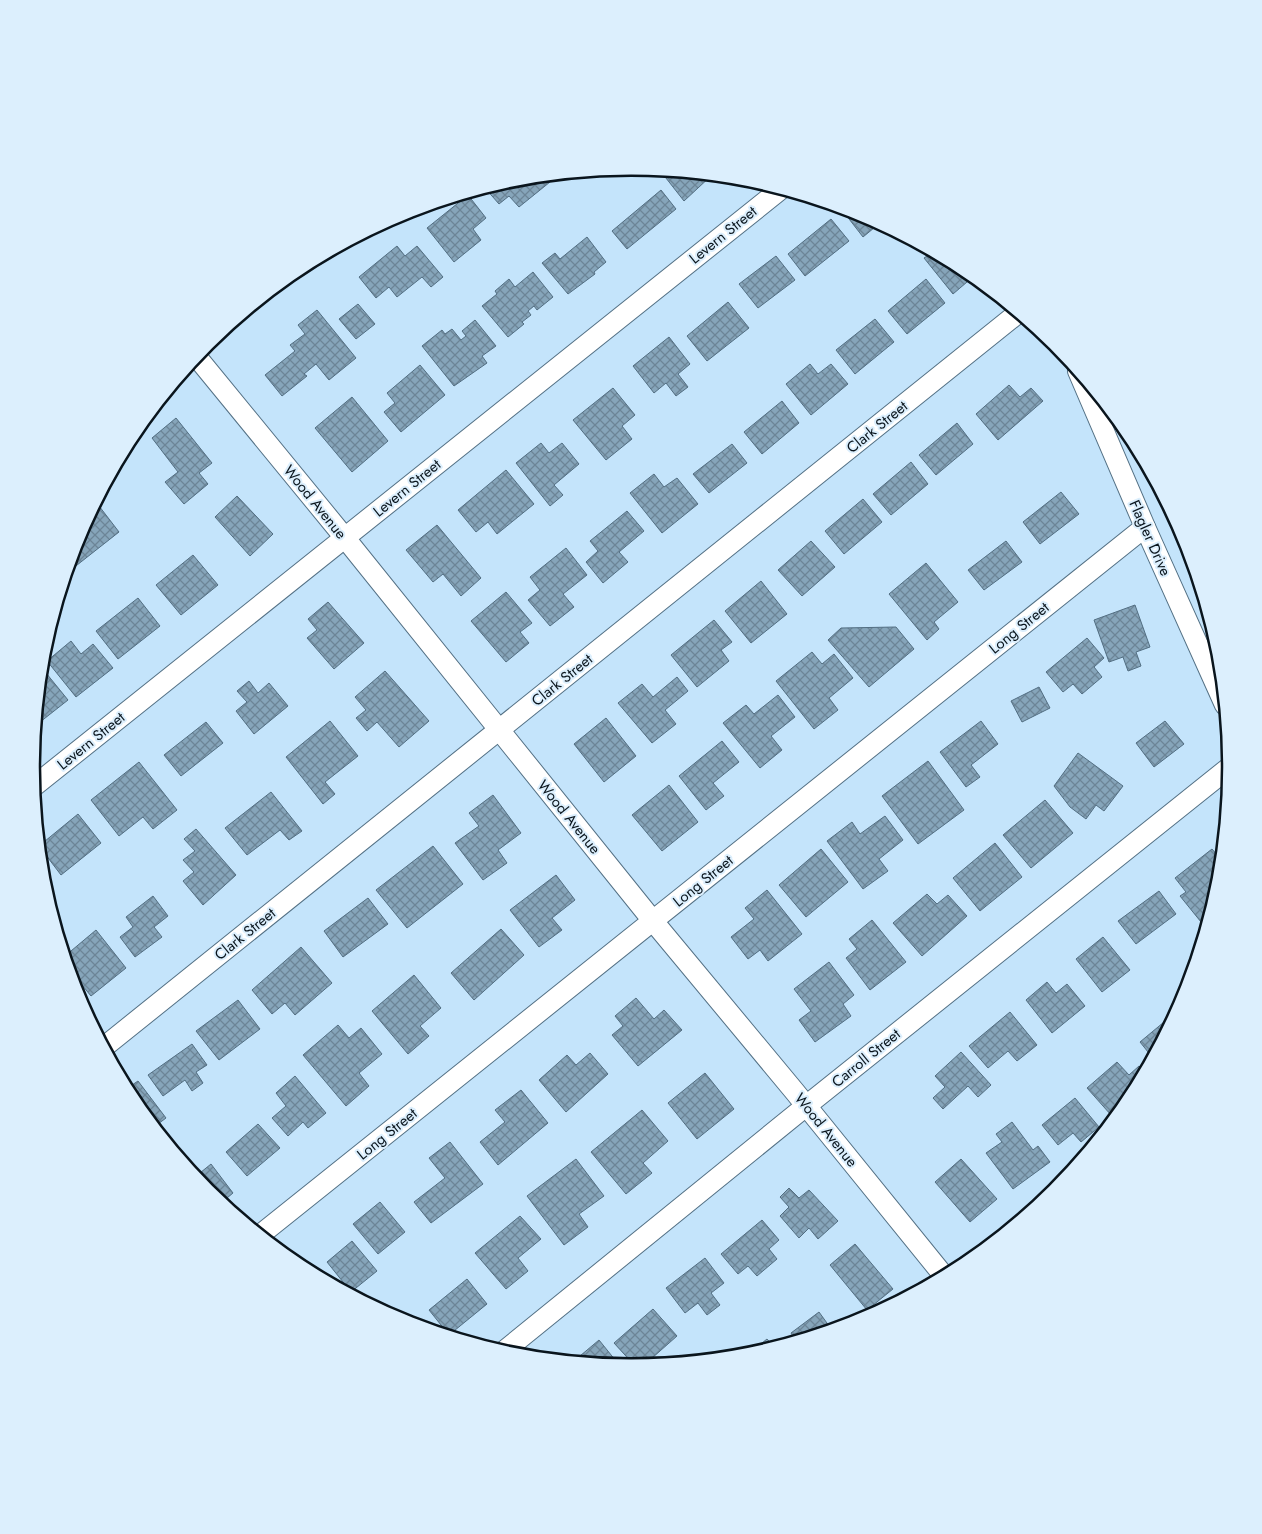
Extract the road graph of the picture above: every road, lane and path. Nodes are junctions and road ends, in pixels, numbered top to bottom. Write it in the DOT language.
graph roads {
  1 [pos="775,194"];
  2 [pos="1013,317"];
  3 [pos="201,362"];
  4 [pos="1087,391"];
  5 [pos="1145,527"];
  6 [pos="345,538"];
  7 [pos="1216,686"];
  8 [pos="500,731"];
  9 [pos="1222,773"];
  10 [pos="40,782"];
  11 [pos="653,921"];
  12 [pos="109,1043"];
  13 [pos="806,1106"];
  14 [pos="265,1231"];
  15 [pos="939,1270"];
  16 [pos="511,1346"];
  1 -- 6 [label="street, Levern Street"];
  2 -- 8 [label="street, Clark Street"];
  3 -- 6 [label="street, Wood Avenue"];
  4 -- 5 [label="street, Flagler Drive"];
  5 -- 7 [label="street, Flagler Drive"];
  5 -- 11 [label="street, Long Street"];
  6 -- 8 [label="street, Wood Avenue"];
  6 -- 10 [label="street, Levern Street"];
  8 -- 11 [label="street, Wood Avenue"];
  8 -- 12 [label="street, Clark Street"];
  9 -- 13 [label="street, Carroll Street"];
  11 -- 13 [label="street, Wood Avenue"];
  11 -- 14 [label="street, Long Street"];
  13 -- 15 [label="street, Wood Avenue"];
  13 -- 16 [label="street, Carroll Street"];
}
